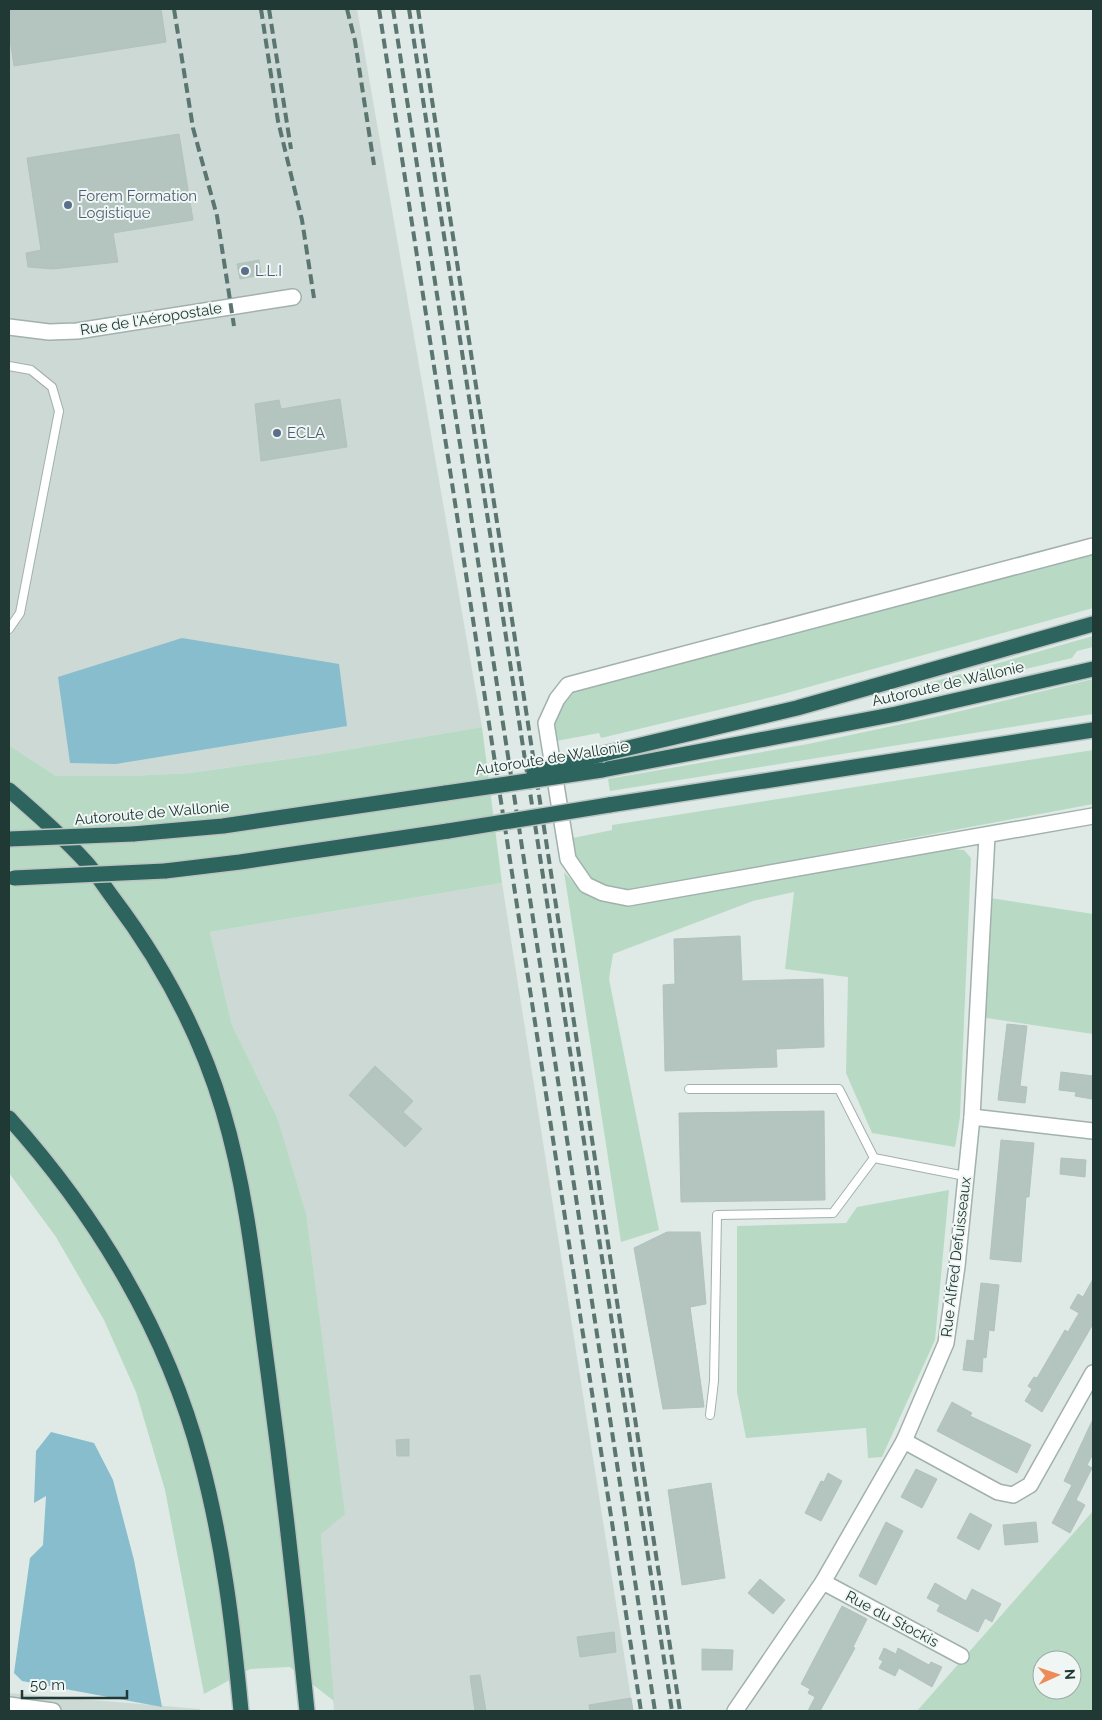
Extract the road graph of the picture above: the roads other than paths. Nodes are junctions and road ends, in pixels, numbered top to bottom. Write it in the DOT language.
graph roads {
  1 [pos="293,297"];
  2 [pos="9,328"];
  3 [pos="9,366"];
  4 [pos="1093,546"];
  5 [pos="1093,624"];
  6 [pos="9,629"];
  7 [pos="1093,669"];
  8 [pos="1093,730"];
  9 [pos="514,781"];
  10 [pos="9,790"];
  11 [pos="1093,816"];
  12 [pos="987,836"];
  13 [pos="9,839"];
  14 [pos="11,878"];
  15 [pos="689,1088"];
  16 [pos="972,1117"];
  17 [pos="9,1118"];
  18 [pos="1093,1131"];
  19 [pos="874,1158"];
  20 [pos="965,1176"];
  21 [pos="1093,1373"];
  22 [pos="710,1415"];
  23 [pos="904,1440"];
  24 [pos="823,1582"];
  25 [pos="961,1656"];
  26 [pos="9,1705"];
  27 [pos="53,1711"];
  28 [pos="241,1711"];
  29 [pos="307,1711"];
  30 [pos="735,1711"];
  1 -- 2 [label="street, Rue de l'Aéropostale"];
  3 -- 6 [label="lane"];
  4 -- 12 [label="street"];
  5 -- 9 [label="highway, bridge"];
  7 -- 9 [label="highway, Autoroute de Wallonie, bridge"];
  8 -- 14 [label="highway, bridge"];
  9 -- 13 [label="highway, Autoroute de Wallonie, bridge"];
  10 -- 29 [label="highway"];
  11 -- 12 [label="street"];
  12 -- 16 [label="street, Rue Alfred Defuisseaux"];
  15 -- 19 [label="lane"];
  16 -- 18 [label="street"];
  16 -- 20 [label="street, Rue Alfred Defuisseaux"];
  17 -- 28 [label="highway"];
  19 -- 20 [label="lane"];
  19 -- 22 [label="lane"];
  20 -- 23 [label="street, Rue Alfred Defuisseaux"];
  21 -- 23 [label="street"];
  23 -- 24 [label="street, Rue Alfred Defuisseaux"];
  24 -- 25 [label="street, Rue du Stockis"];
  24 -- 30 [label="street, Rue Alfred Defuisseaux"];
  26 -- 27 [label="street"];
}
